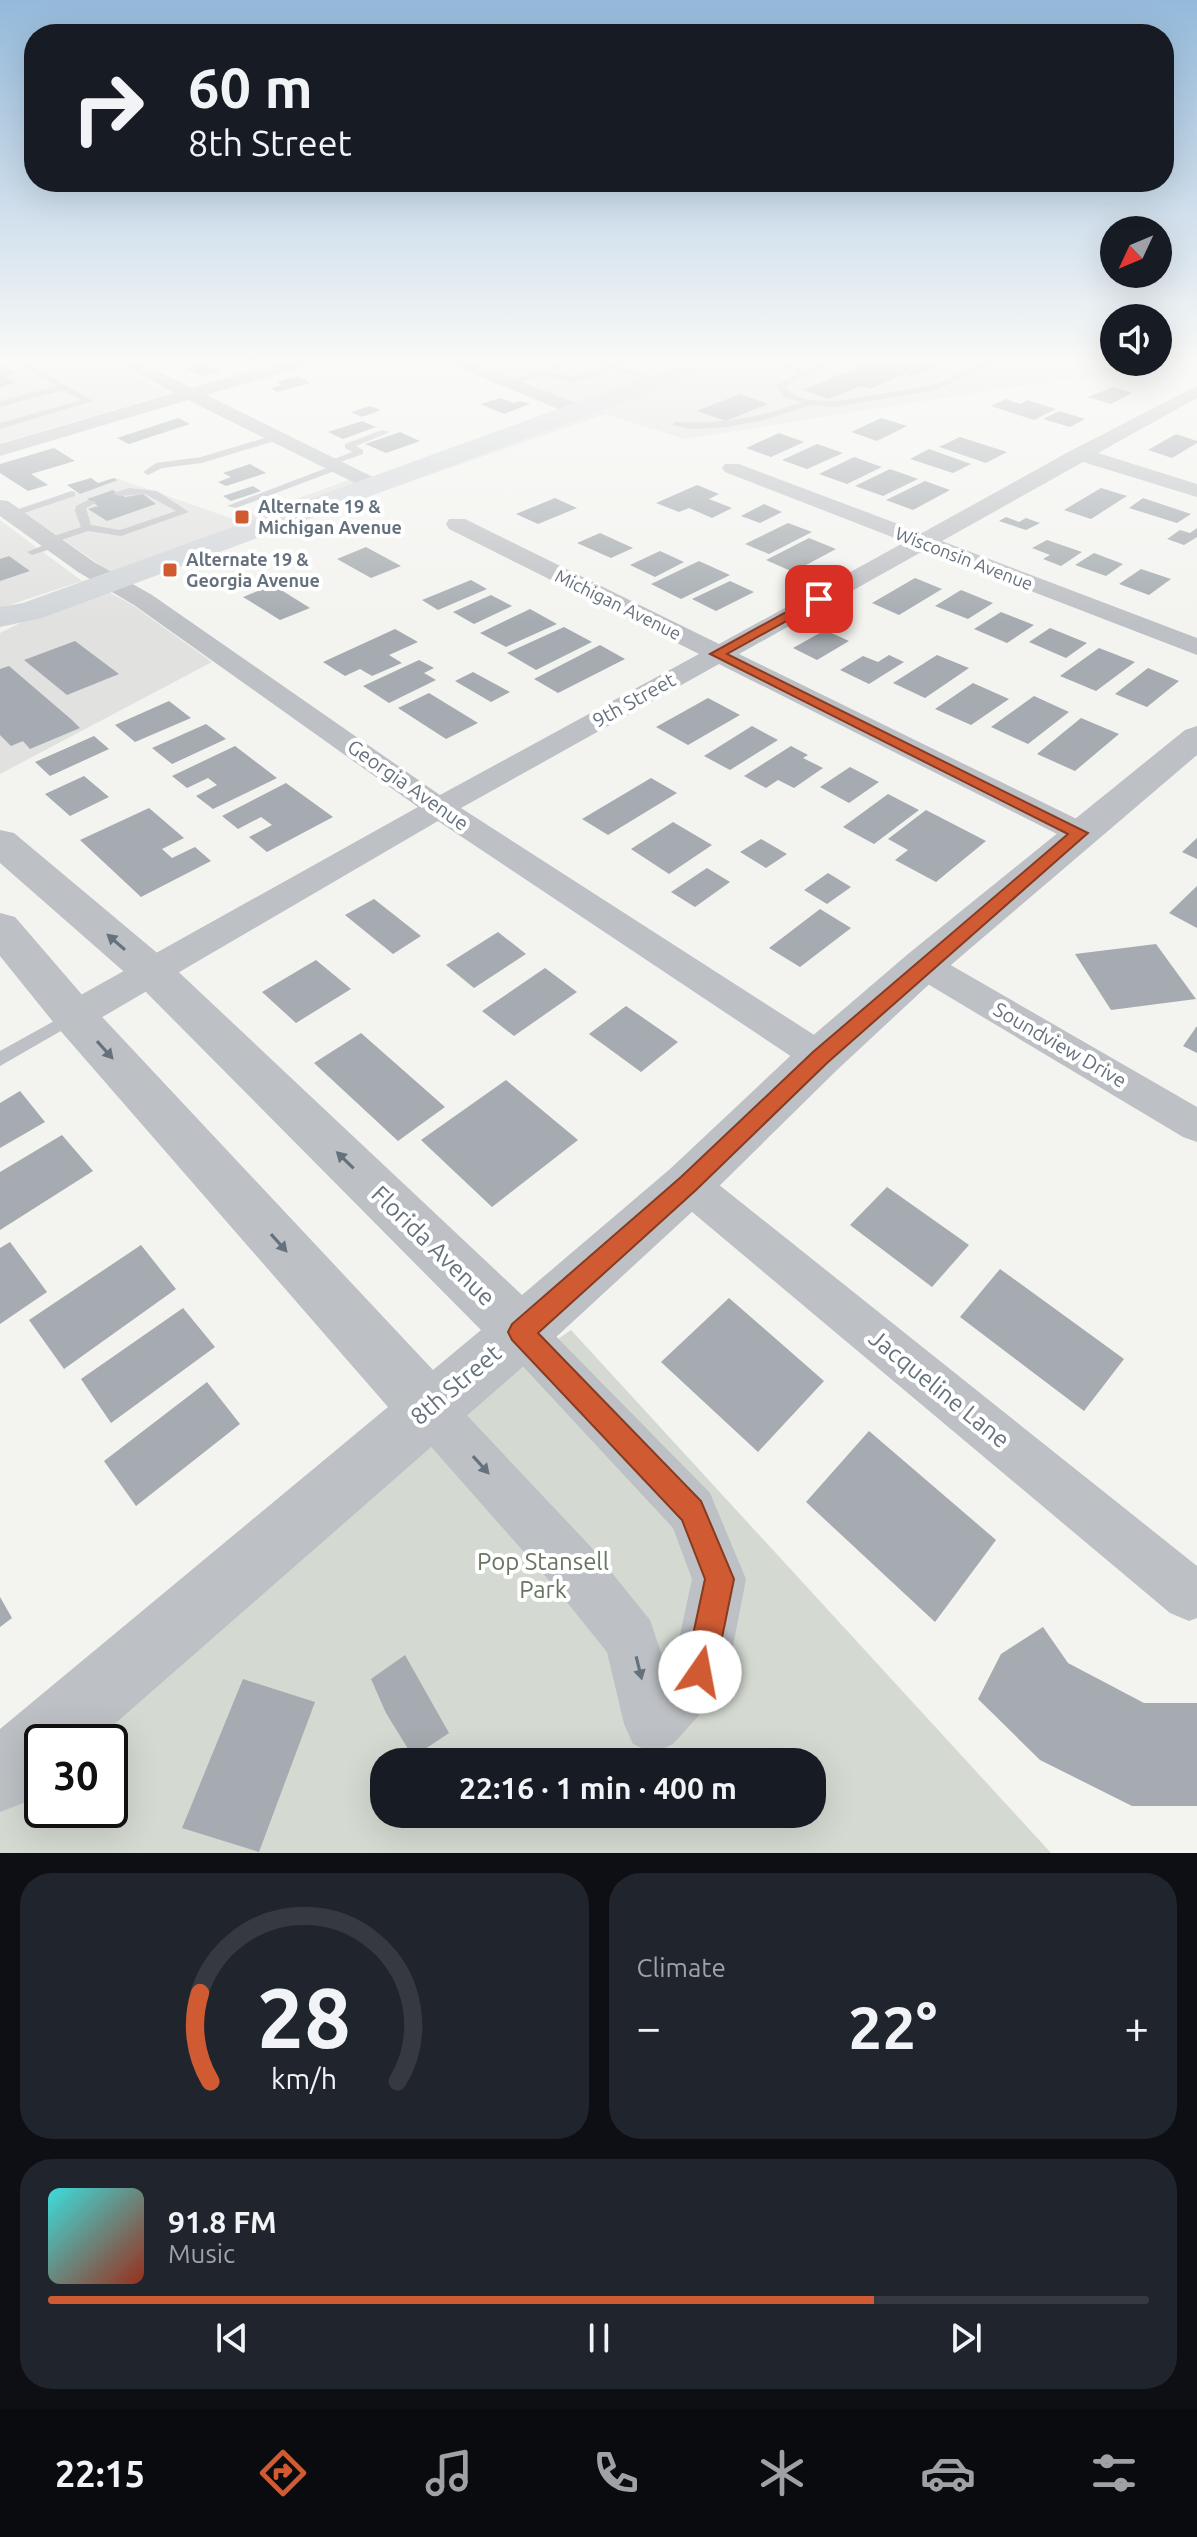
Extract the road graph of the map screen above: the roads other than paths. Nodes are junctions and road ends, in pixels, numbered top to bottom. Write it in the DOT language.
graph roads {
  1 [pos="237,449"];
  2 [pos="303,449"];
  3 [pos="355,449"];
  4 [pos="470,449"];
  5 [pos="1087,449"];
  6 [pos="1079,454"];
  7 [pos="333,465"];
  8 [pos="732,468"];
  9 [pos="148,472"];
  10 [pos="374,485"];
  11 [pos="1197,491"];
  12 [pos="118,493"];
  13 [pos="71,494"];
  14 [pos="92,502"];
  15 [pos="232,506"];
  16 [pos="5,510"];
  17 [pos="457,524"];
  18 [pos="87,528"];
  19 [pos="922,544"];
  20 [pos="45,546"];
  21 [pos="108,581"];
  22 [pos="12,614"];
  23 [pos="1197,647"];
  24 [pos="717,654"];
  25 [pos="1197,737"];
  26 [pos="439,808"];
  27 [pos="1080,833"];
  28 [pos="0,842"];
  29 [pos="0,927"];
  30 [pos="923,965"];
  31 [pos="153,973"];
  32 [pos="74,1016"];
  33 [pos="820,1057"];
  34 [pos="0,1059"];
  35 [pos="1197,1126"];
  36 [pos="688,1184"];
  37 [pos="521,1332"];
  38 [pos="428,1408"];
  39 [pos="1189,1594"];
  40 [pos="0,1776"];
  1 -- 9 [label="lane"];
  2 -- 7 [label="street"];
  3 -- 7 [label="lane"];
  4 -- 10 [label="main road"];
  5 -- 6 [label="street, 9th Street"];
  6 -- 11 [label="street"];
  6 -- 19 [label="street, 9th Street"];
  7 -- 10 [label="street"];
  7 -- 15 [label="lane"];
  8 -- 19 [label="street, Wisconsin Avenue"];
  10 -- 21 [label="main road"];
  12 -- 18 [label="lane"];
  13 -- 16 [label="lane"];
  14 -- 18 [label="lane"];
  16 -- 20 [label="street, Georgia Avenue"];
  17 -- 24 [label="street, Michigan Avenue"];
  18 -- 20 [label="lane"];
  19 -- 23 [label="street, Wisconsin Avenue"];
  19 -- 24 [label="street, 9th Street"];
  20 -- 21 [label="street, Georgia Avenue"];
  21 -- 22 [label="main road"];
  21 -- 26 [label="street, Georgia Avenue"];
  24 -- 26 [label="street, 9th Street"];
  24 -- 27 [label="street, Michigan Avenue"];
  25 -- 27 [label="street, 8th Street"];
  26 -- 31 [label="street, 9th Street"];
  26 -- 33 [label="street, Georgia Avenue"];
  27 -- 30 [label="street, 8th Street"];
  31 -- 28 [label="street, Florida Avenue, one-way"];
  29 -- 32 [label="street, Florida Avenue"];
  30 -- 33 [label="street, 8th Street"];
  30 -- 35 [label="street, Soundview Drive"];
  31 -- 32 [label="street, 9th Street"];
  37 -- 31 [label="street, Florida Avenue, one-way"];
  32 -- 34 [label="lane"];
  32 -- 38 [label="street, Florida Avenue, one-way"];
  33 -- 36 [label="street, 8th Street"];
  36 -- 37 [label="street, 8th Street"];
  36 -- 39 [label="street, Jacqueline Lane"];
  37 -- 38 [label="street, 8th Street"];
  38 -- 37 [label="street, Florida Avenue, one-way"];
  38 -- 40 [label="street, 8th Street"];
}
